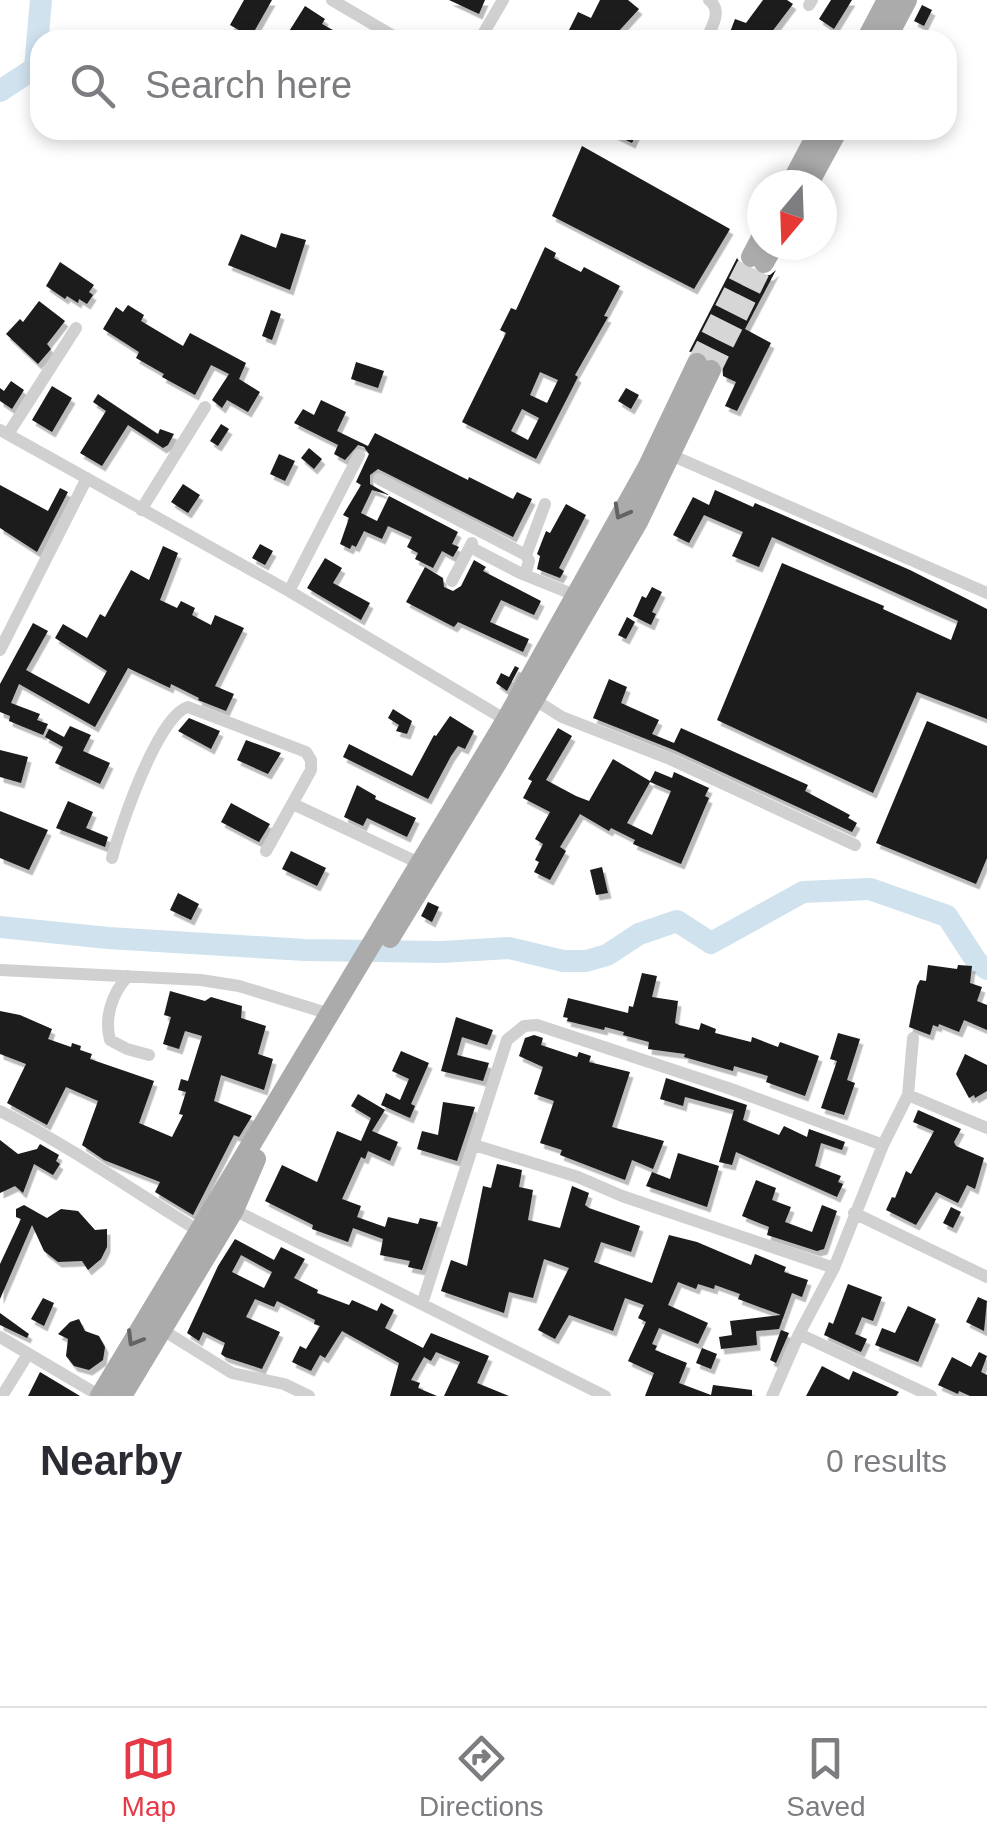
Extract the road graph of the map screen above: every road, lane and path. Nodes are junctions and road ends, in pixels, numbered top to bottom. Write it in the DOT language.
graph roads {
  1 [pos="332,0"];
  2 [pos="503,0"];
  3 [pos="709,0"];
  4 [pos="887,0"];
  5 [pos="907,0"];
  6 [pos="350,4"];
  7 [pos="386,30"];
  8 [pos="485,30"];
  9 [pos="710,30"];
  10 [pos="871,30"];
  11 [pos="891,30"];
  12 [pos="814,140"];
  13 [pos="833,140"];
  14 [pos="798,170"];
  15 [pos="816,170"];
  16 [pos="76,328"];
  17 [pos="704,366"];
  18 [pos="205,406"];
  19 [pos="4,432"];
  20 [pos="663,452"];
  21 [pos="359,455"];
  22 [pos="87,478"];
  23 [pos="379,479"];
  24 [pos="545,504"];
  25 [pos="141,510"];
  26 [pos="479,532"];
  27 [pos="470,546"];
  28 [pos="526,555"];
  29 [pos="525,575"];
  30 [pos="452,580"];
  31 [pos="289,591"];
  32 [pos="987,592"];
  33 [pos="577,596"];
  34 [pos="0,650"];
  35 [pos="535,700"];
  36 [pos="506,720"];
  37 [pos="293,804"];
  38 [pos="854,845"];
  39 [pos="266,851"];
  40 [pos="112,858"];
  41 [pos="419,863"];
  42 [pos="376,948"];
  43 [pos="0,970"];
  44 [pos="128,976"];
  45 [pos="330,1014"];
  46 [pos="913,1038"];
  47 [pos="149,1055"];
  48 [pos="908,1096"];
  49 [pos="0,1112"];
  50 [pos="987,1128"];
  51 [pos="883,1145"];
  52 [pos="474,1146"];
  53 [pos="225,1206"];
  54 [pos="854,1214"];
  55 [pos="199,1231"];
  56 [pos="834,1268"];
  57 [pos="987,1277"];
  58 [pos="422,1304"];
  59 [pos="162,1329"];
  60 [pos="799,1334"];
  61 [pos="0,1337"];
  62 [pos="28,1354"];
  63 [pos="2,1396"];
  64 [pos="100,1396"];
  65 [pos="122,1396"];
  66 [pos="309,1396"];
  67 [pos="605,1396"];
  68 [pos="772,1396"];
  69 [pos="931,1396"];
  1 -- 6 [label="street"];
  2 -- 8 [label="street"];
  3 -- 9 [label="street"];
  4 -- 10 [label="main road"];
  5 -- 11 [label="main road"];
  6 -- 7 [label="street"];
  12 -- 14 [label="main road"];
  13 -- 15 [label="main road"];
  16 -- 19 [label="street"];
  17 -- 20 [label="main road"];
  18 -- 25 [label="street"];
  19 -- 22 [label="street"];
  20 -- 32 [label="street"];
  20 -- 33 [label="main road, one-way"];
  20 -- 35 [label="main road"];
  21 -- 31 [label="street"];
  22 -- 25 [label="street"];
  22 -- 34 [label="street"];
  23 -- 26 [label="street"];
  24 -- 28 [label="street"];
  25 -- 31 [label="street"];
  26 -- 27 [label="street"];
  26 -- 28 [label="street"];
  27 -- 29 [label="street"];
  27 -- 30 [label="street"];
  28 -- 29 [label="street"];
  29 -- 33 [label="street"];
  31 -- 36 [label="street"];
  33 -- 36 [label="main road"];
  35 -- 38 [label="street"];
  35 -- 42 [label="main road"];
  36 -- 41 [label="main road"];
  37 -- 39 [label="street"];
  37 -- 40 [label="street"];
  37 -- 41 [label="street"];
  41 -- 42 [label="main road"];
  42 -- 45 [label="main road"];
  42 -- 53 [label="main road"];
  43 -- 44 [label="street"];
  44 -- 45 [label="street"];
  44 -- 47 [label="street"];
  45 -- 53 [label="main road"];
  46 -- 48 [label="street"];
  48 -- 50 [label="street"];
  48 -- 51 [label="street"];
  49 -- 55 [label="street"];
  51 -- 52 [label="street"];
  51 -- 54 [label="street"];
  52 -- 56 [label="street"];
  52 -- 58 [label="street"];
  53 -- 55 [label="main road"];
  53 -- 58 [label="street"];
  53 -- 59 [label="main road"];
  54 -- 56 [label="street"];
  54 -- 57 [label="street"];
  55 -- 64 [label="main road, one-way"];
  56 -- 60 [label="street"];
  58 -- 67 [label="street"];
  59 -- 65 [label="main road"];
  59 -- 66 [label="street"];
  60 -- 68 [label="street"];
  60 -- 69 [label="street"];
  61 -- 62 [label="street"];
  62 -- 63 [label="street"];
  62 -- 64 [label="street"];
}
